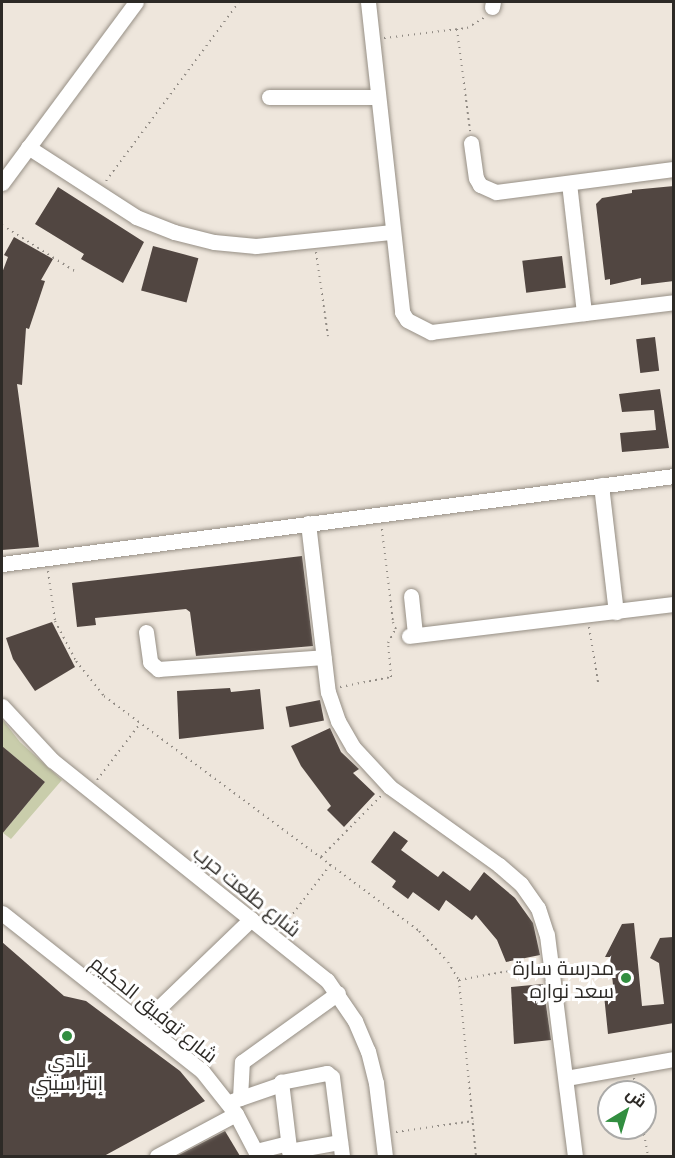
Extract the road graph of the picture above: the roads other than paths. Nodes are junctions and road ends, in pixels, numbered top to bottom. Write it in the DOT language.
graph roads {
  1 [pos="136,2"];
  2 [pos="368,2"];
  3 [pos="269,97"];
  4 [pos="377,97"];
  5 [pos="471,143"];
  6 [pos="28,147"];
  7 [pos="674,169"];
  8 [pos="2,183"];
  9 [pos="569,183"];
  10 [pos="392,232"];
  11 [pos="674,302"];
  12 [pos="584,313"];
  13 [pos="674,476"];
  14 [pos="601,485"];
  15 [pos="308,524"];
  16 [pos="2,564"];
  17 [pos="411,596"];
  18 [pos="674,604"];
  19 [pos="616,612"];
  20 [pos="146,632"];
  21 [pos="324,657"];
  22 [pos="2,706"];
  23 [pos="2,913"];
  24 [pos="251,919"];
  25 [pos="338,993"];
  26 [pos="143,1023"];
  27 [pos="674,1059"];
  28 [pos="566,1078"];
  29 [pos="281,1084"];
  30 [pos="235,1104"];
  31 [pos="341,1149"];
  32 [pos="289,1150"];
  33 [pos="574,1150"];
  34 [pos="257,1154"];
  35 [pos="157,1156"];
  36 [pos="385,1156"];
  1 -- 6 [label="street"];
  2 -- 4 [label="street"];
  3 -- 4 [label="street"];
  4 -- 10 [label="street"];
  5 -- 9 [label="street"];
  6 -- 8 [label="street"];
  6 -- 10 [label="street"];
  7 -- 9 [label="street"];
  9 -- 12 [label="street"];
  10 -- 12 [label="street"];
  11 -- 12 [label="street"];
  13 -- 14 [label="street"];
  14 -- 15 [label="street"];
  14 -- 19 [label="street"];
  15 -- 16 [label="street"];
  15 -- 21 [label="street"];
  17 -- 19 [label="street"];
  18 -- 19 [label="street"];
  20 -- 21 [label="street"];
  21 -- 28 [label="street"];
  22 -- 24 [label="street, شارع طلعت حرب"];
  23 -- 26 [label="street, شارع توفيق الحكيم"];
  24 -- 25 [label="street, شارع طلعت حرب"];
  24 -- 26 [label="street"];
  25 -- 30 [label="street"];
  25 -- 36 [label="street, شارع طلعت حرب"];
  26 -- 30 [label="street, شارع توفيق الحكيم"];
  27 -- 28 [label="street"];
  28 -- 33 [label="street"];
  29 -- 30 [label="street"];
  29 -- 31 [label="street"];
  29 -- 32 [label="street"];
  30 -- 34 [label="street, شارع توفيق الحكيم"];
  30 -- 35 [label="street"];
  31 -- 32 [label="street"];
  32 -- 34 [label="street"];
}
